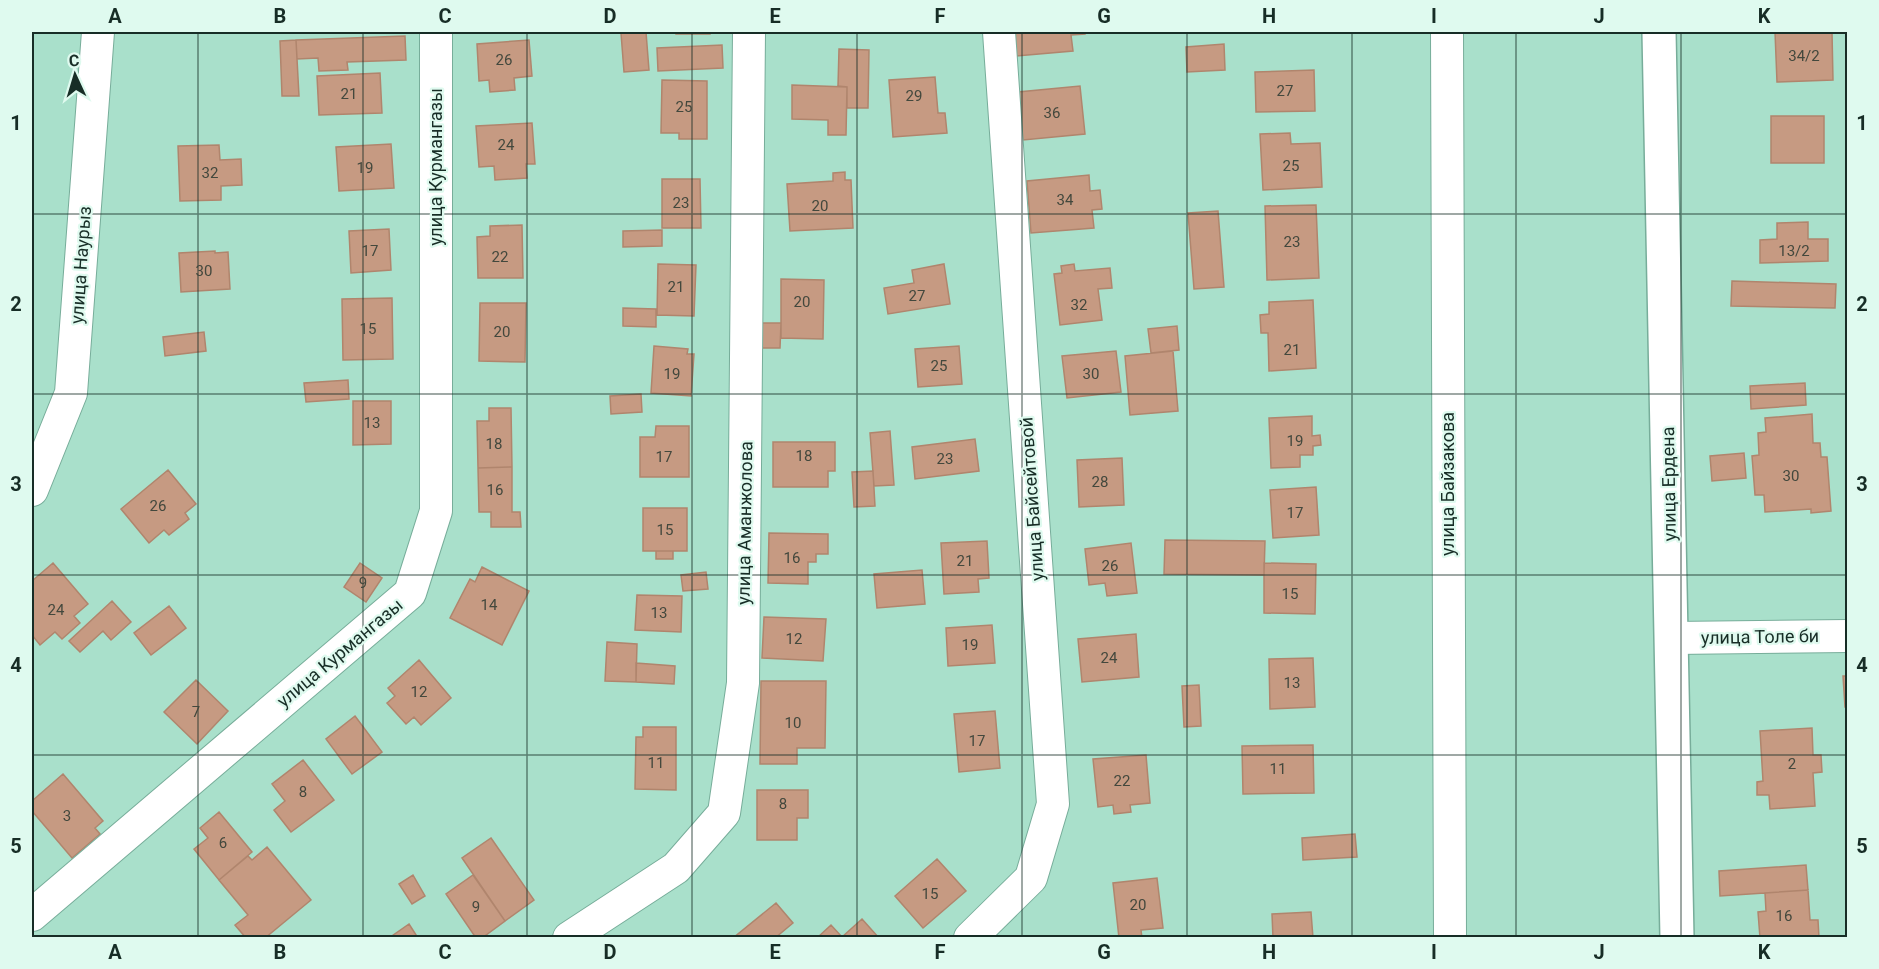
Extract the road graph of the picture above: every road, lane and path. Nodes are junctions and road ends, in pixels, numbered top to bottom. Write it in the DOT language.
graph roads {
  1 [pos="98,32"];
  2 [pos="435,32"];
  3 [pos="749,32"];
  4 [pos="999,32"];
  5 [pos="1447,32"];
  6 [pos="1659,32"];
  7 [pos="32,490"];
  8 [pos="1848,636"];
  9 [pos="1673,638"];
  10 [pos="32,915"];
  11 [pos="569,938"];
  12 [pos="970,938"];
  13 [pos="1450,938"];
  14 [pos="1677,938"];
  1 -- 7 [label="street, улица Наурыз"];
  2 -- 10 [label="street, улица Курмангазы"];
  3 -- 11 [label="street, улица Аманжолова"];
  4 -- 12 [label="street, улица Байсейтовой"];
  5 -- 13 [label="street, улица Байзакова"];
  6 -- 9 [label="street, улица Ердена"];
  8 -- 9 [label="street, улица Толе би"];
  9 -- 14 [label="street, улица Ердена"];
}
